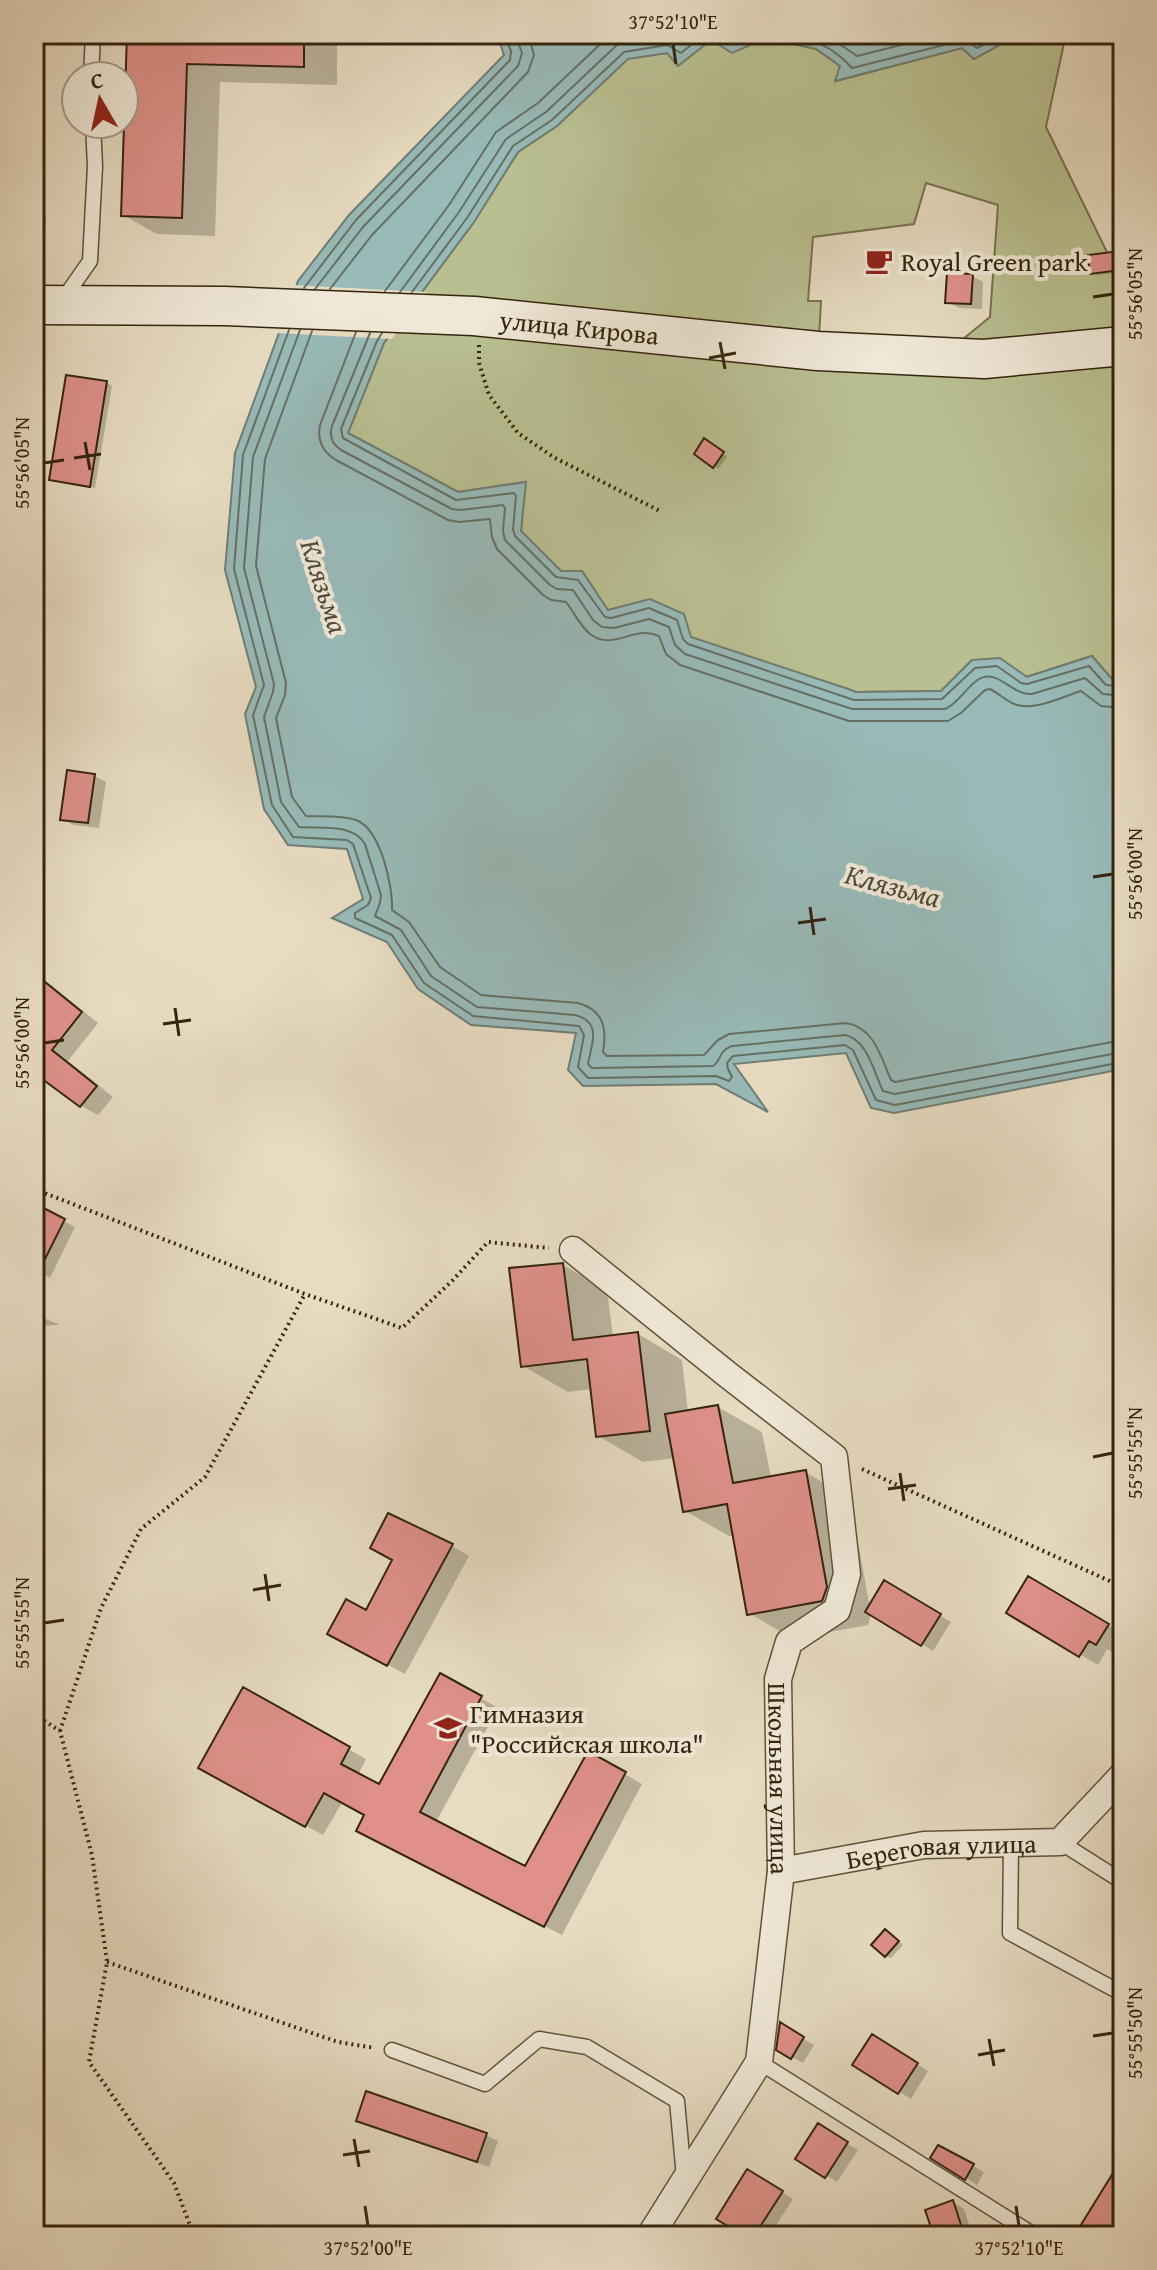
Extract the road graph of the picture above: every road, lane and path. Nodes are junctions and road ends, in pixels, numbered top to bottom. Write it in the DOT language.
graph roads {
  1 [pos="93,34"];
  2 [pos="92,60"];
  3 [pos="94,140"];
  4 [pos="47,305"];
  5 [pos="476,328"];
  6 [pos="1123,346"];
  7 [pos="662,512"];
  8 [pos="34,1189"];
  9 [pos="573,1250"];
  10 [pos="305,1294"];
  11 [pos="834,1457"];
  12 [pos="1123,1587"];
  13 [pos="34,1714"];
  14 [pos="60,1731"];
  15 [pos="1123,1775"];
  16 [pos="1060,1842"];
  17 [pos="1011,1843"];
  18 [pos="781,1871"];
  19 [pos="1123,1882"];
  20 [pos="107,1962"];
  21 [pos="1123,1994"];
  22 [pos="392,2050"];
  23 [pos="759,2062"];
  24 [pos="684,2179"];
  25 [pos="1034,2235"];
  26 [pos="194,2236"];
  27 [pos="650,2236"];
  1 -- 2 [label="lane"];
  3 -- 4 [label="lane"];
  4 -- 5 [label="street, улица Кирова"];
  5 -- 6 [label="street, улица Кирова"];
  5 -- 7 [label="path"];
  8 -- 10 [label="path"];
  9 -- 10 [label="path"];
  9 -- 11 [label="street"];
  10 -- 14 [label="path"];
  11 -- 12 [label="path"];
  11 -- 18 [label="street, Школьная улица"];
  13 -- 14 [label="path"];
  14 -- 20 [label="path"];
  15 -- 16 [label="street, Береговая улица"];
  16 -- 17 [label="street, Береговая улица"];
  16 -- 19 [label="lane"];
  17 -- 18 [label="street, Береговая улица"];
  17 -- 21 [label="lane"];
  18 -- 23 [label="street, Школьная улица"];
  20 -- 22 [label="path"];
  20 -- 26 [label="path"];
  22 -- 24 [label="lane"];
  23 -- 24 [label="street, Школьная улица"];
  23 -- 25 [label="lane"];
  24 -- 27 [label="street, Школьная улица"];
}
